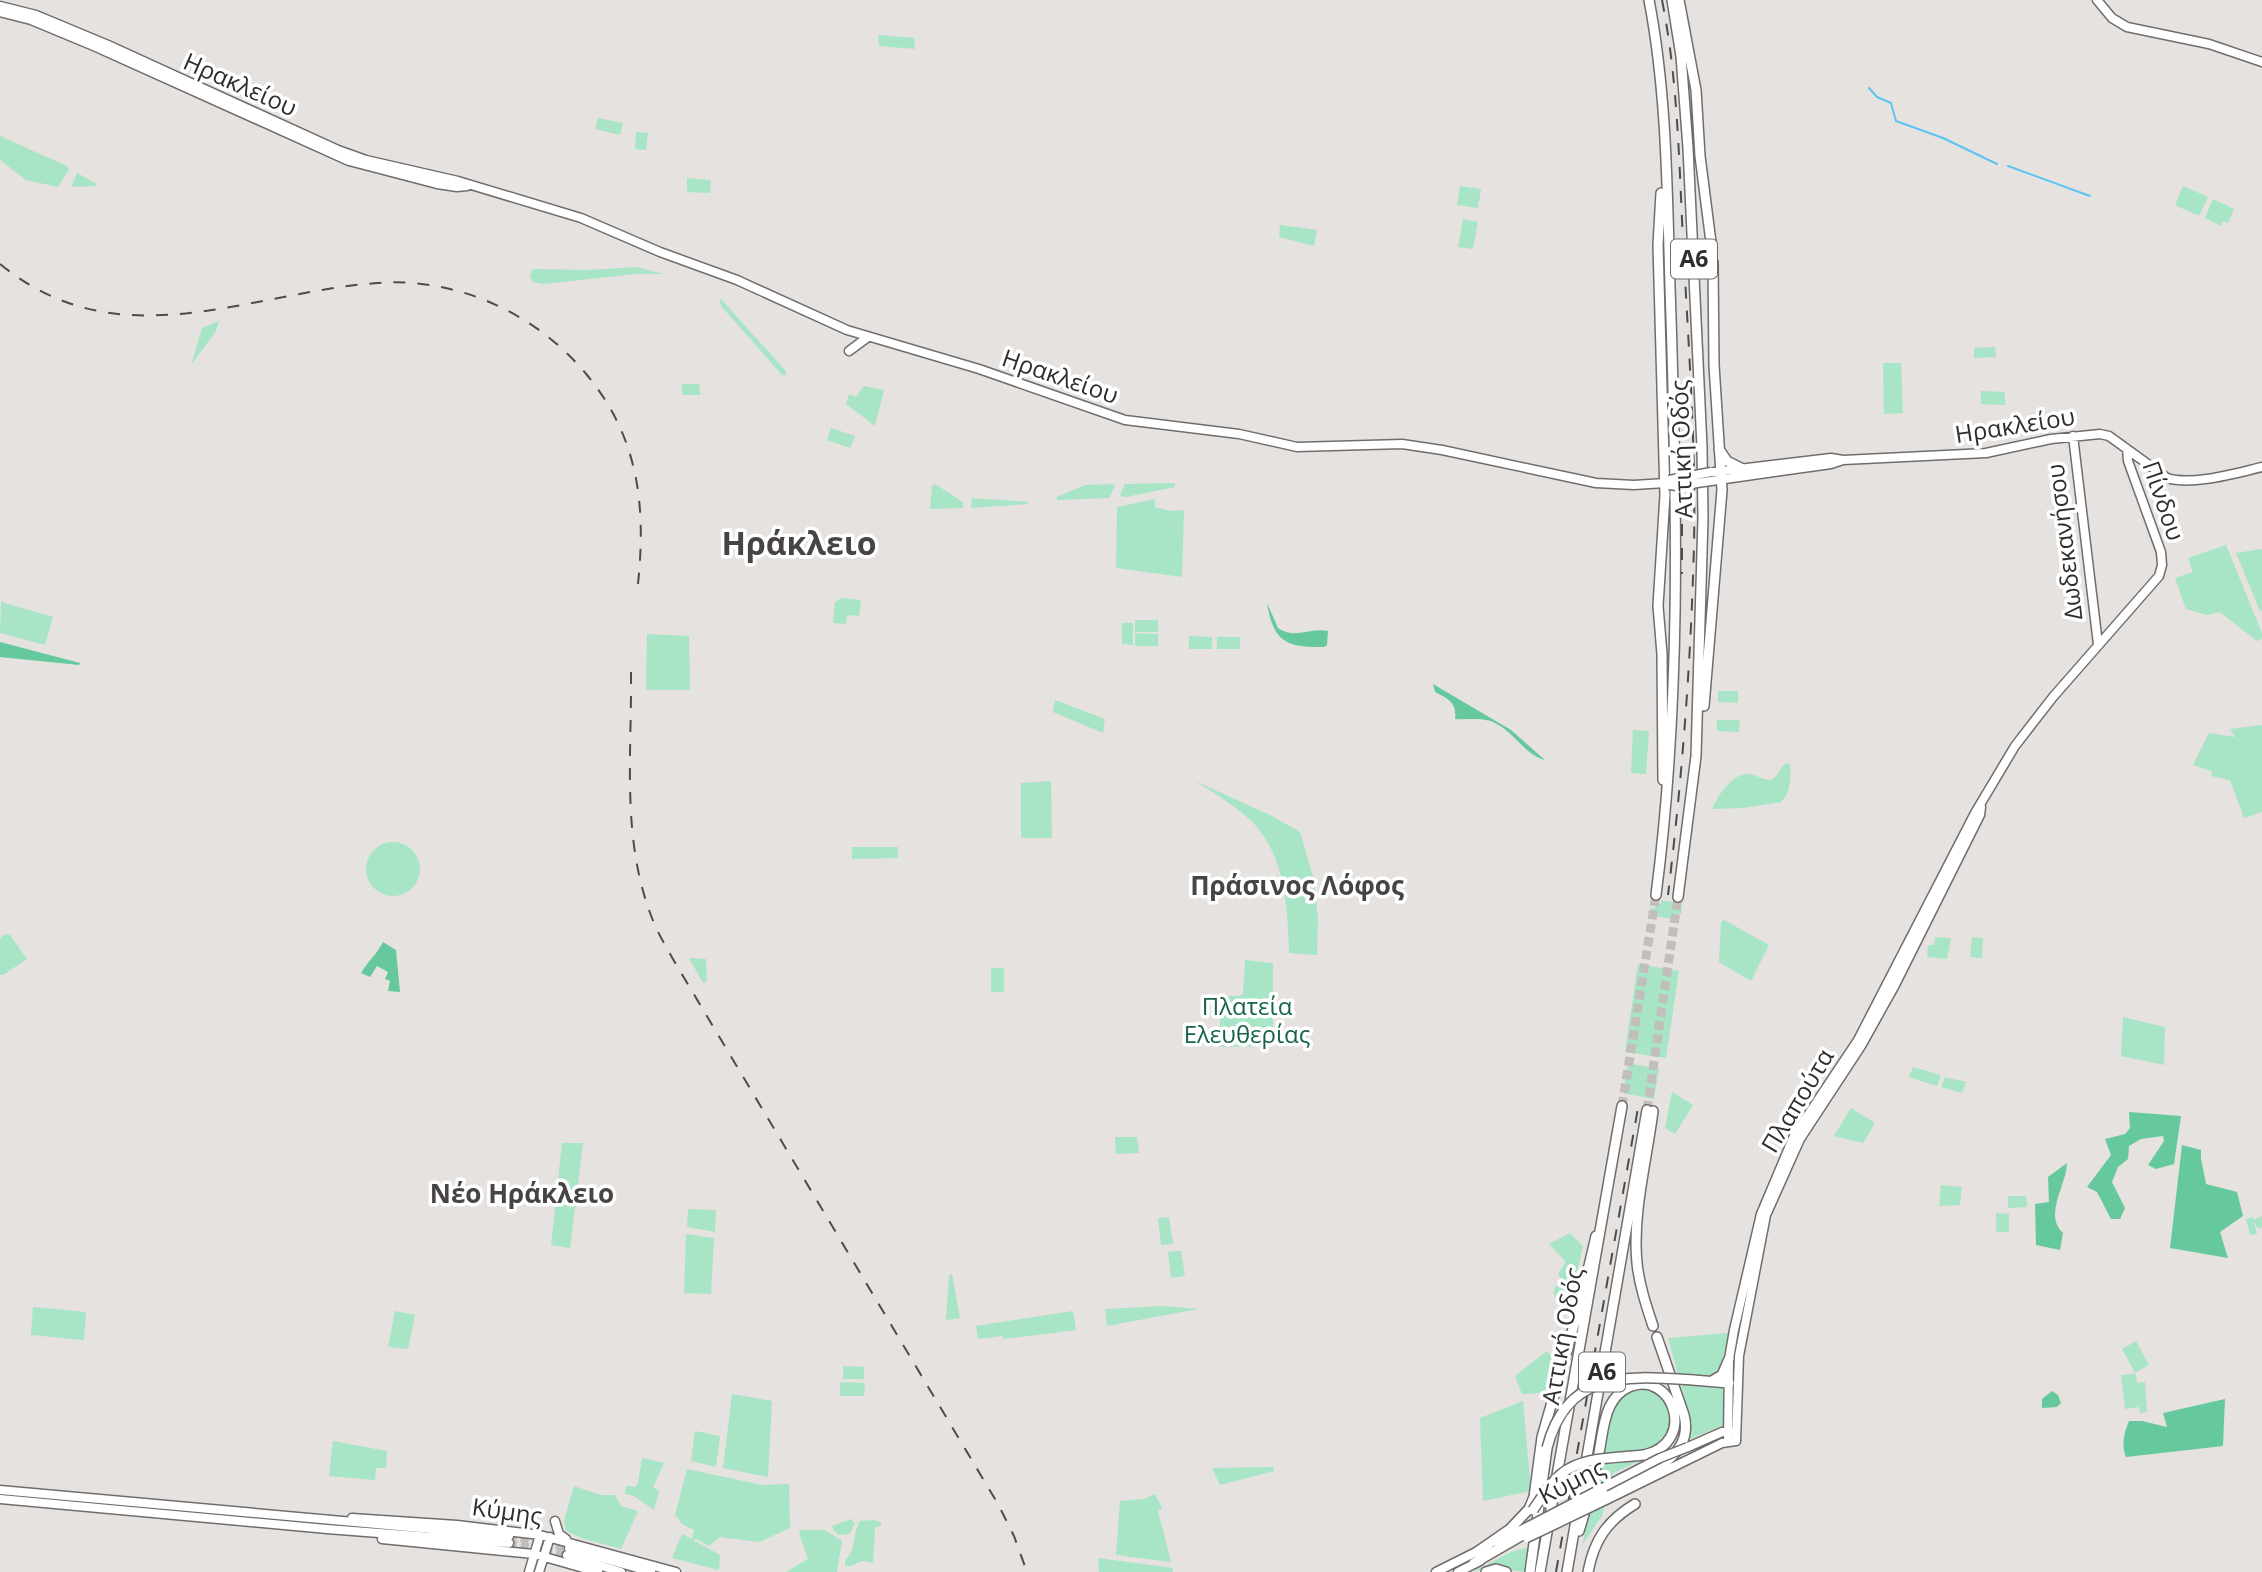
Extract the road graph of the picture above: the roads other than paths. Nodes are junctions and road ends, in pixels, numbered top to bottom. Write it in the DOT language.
graph roads {
  1 [pos="1649,0"];
  2 [pos="1672,0"];
  3 [pos="1679,0"];
  4 [pos="2097,0"];
  5 [pos="0,6"];
  6 [pos="0,12"];
  7 [pos="2262,62"];
  8 [pos="1663,96"];
  9 [pos="469,186"];
  10 [pos="1713,250"];
  11 [pos="1713,262"];
  12 [pos="868,337"];
  13 [pos="849,351"];
  14 [pos="2073,436"];
  15 [pos="1717,445"];
  16 [pos="2127,449"];
  17 [pos="1843,460"];
  18 [pos="2262,467"];
  19 [pos="1741,468"];
  20 [pos="1716,476"];
  21 [pos="1668,483"];
  22 [pos="2162,565"];
  23 [pos="2098,644"];
  24 [pos="1696,756"];
  25 [pos="1664,824"];
  26 [pos="1656,895"];
  27 [pos="1678,897"];
  28 [pos="1935,898"];
  29 [pos="1622,1106"];
  30 [pos="1606,1208"];
  31 [pos="1653,1326"];
  32 [pos="1657,1337"];
  33 [pos="1729,1359"];
  34 [pos="1711,1381"];
  35 [pos="1729,1383"];
  36 [pos="1738,1391"];
  37 [pos="1732,1436"];
  38 [pos="0,1488"];
  39 [pos="1607,1495"];
  40 [pos="63,1496"];
  41 [pos="0,1499"];
  42 [pos="1635,1504"];
  43 [pos="555,1521"];
  44 [pos="328,1525"];
  45 [pos="1510,1529"];
  46 [pos="1528,1532"];
  47 [pos="540,1535"];
  48 [pos="550,1537"];
  49 [pos="509,1540"];
  50 [pos="571,1549"];
  51 [pos="1477,1552"];
  52 [pos="543,1557"];
  53 [pos="531,1563"];
  54 [pos="1474,1563"];
  55 [pos="1567,1570"];
  56 [pos="539,1572"];
  57 [pos="598,1572"];
  58 [pos="621,1572"];
  59 [pos="651,1572"];
  60 [pos="676,1572"];
  61 [pos="1436,1572"];
  62 [pos="1458,1572"];
  63 [pos="1486,1572"];
  64 [pos="1506,1572"];
  65 [pos="1530,1572"];
  66 [pos="1540,1572"];
  67 [pos="1588,1572"];
  1 -- 8 [label="highway, Αττική Οδός / Α6"];
  2 -- 24 [label="highway, Αττική Οδός / Α6"];
  3 -- 10 [label="highway"];
  4 -- 7 [label="main road"];
  5 -- 9 [label="main road, Ηρακλείου"];
  6 -- 9 [label="main road, Ηρακλείου"];
  8 -- 21 [label="highway"];
  8 -- 25 [label="highway, Αττική Οδός / Α6"];
  9 -- 12 [label="main road, Ηρακλείου"];
  11 -- 15 [label="highway"];
  12 -- 13 [label="main road"];
  12 -- 21 [label="main road, Ηρακλείου"];
  14 -- 16 [label="main road, Ηρακλείου"];
  14 -- 17 [label="main road, Ηρακλείου"];
  14 -- 23 [label="main road, Δωδεκανήσου"];
  15 -- 19 [label="highway"];
  15 -- 20 [label="highway"];
  16 -- 18 [label="main road, Ηρακλείου"];
  16 -- 22 [label="main road, Πίνδου"];
  17 -- 19 [label="main road, Ηρακλείου"];
  17 -- 20 [label="main road, Ηρακλείου"];
  19 -- 20 [label="main road, Ηρακλείου"];
  20 -- 21 [label="main road, Ηρακλείου, bridge"];
  20 -- 24 [label="highway"];
  21 -- 25 [label="highway"];
  22 -- 23 [label="main road, Πλαπούτα"];
  23 -- 28 [label="main road, Πλαπούτα"];
  24 -- 27 [label="highway, Αττική Οδός / Α6"];
  25 -- 26 [label="highway, Αττική Οδός / Α6"];
  28 -- 33 [label="main road, Πλαπούτα"];
  28 -- 36 [label="main road, Πλαπούτα"];
  29 -- 30 [label="highway, Αττική Οδός / Α6"];
  30 -- 45 [label="highway"];
  30 -- 66 [label="highway, Αττική Οδός / Α6"];
  31 -- 55 [label="highway, Αττική Οδός / Α6"];
  32 -- 39 [label="highway"];
  33 -- 34 [label="highway"];
  33 -- 35 [label="main road, Πλαπούτα"];
  34 -- 35 [label="highway"];
  34 -- 65 [label="highway, bridge"];
  35 -- 36 [label="main road"];
  35 -- 37 [label="main road, Πλαπούτα"];
  36 -- 37 [label="main road, Πλαπούτα"];
  37 -- 39 [label="main road, Κύμης"];
  37 -- 46 [label="main road, Κύμης, bridge"];
  38 -- 40 [label="main road, Κύμης"];
  38 -- 40 [label="main road, Κύμης"];
  39 -- 46 [label="highway, bridge"];
  40 -- 44 [label="main road, Κύμης"];
  41 -- 44 [label="main road, Κύμης"];
  42 -- 67 [label="highway"];
  43 -- 50 [label="main road"];
  44 -- 47 [label="main road, Κύμης"];
  44 -- 49 [label="main road, Κύμης"];
  44 -- 53 [label="main road, Κύμης"];
  45 -- 51 [label="highway"];
  45 -- 55 [label="highway, bridge"];
  46 -- 51 [label="main road, Κύμης"];
  46 -- 54 [label="highway"];
  47 -- 48 [label="main road, Κύμης"];
  47 -- 53 [label="main road"];
  48 -- 50 [label="main road, Κύμης"];
  48 -- 52 [label="main road"];
  50 -- 58 [label="main road, Κύμης"];
  50 -- 59 [label="main road, Κύμης"];
  50 -- 60 [label="main road, Κύμης"];
  51 -- 61 [label="main road, Κύμης"];
  52 -- 53 [label="main road, Κύμης"];
  52 -- 56 [label="main road"];
  52 -- 57 [label="main road, Κύμης"];
  54 -- 62 [label="main road"];
  63 -- 64 [label="highway"];
}
